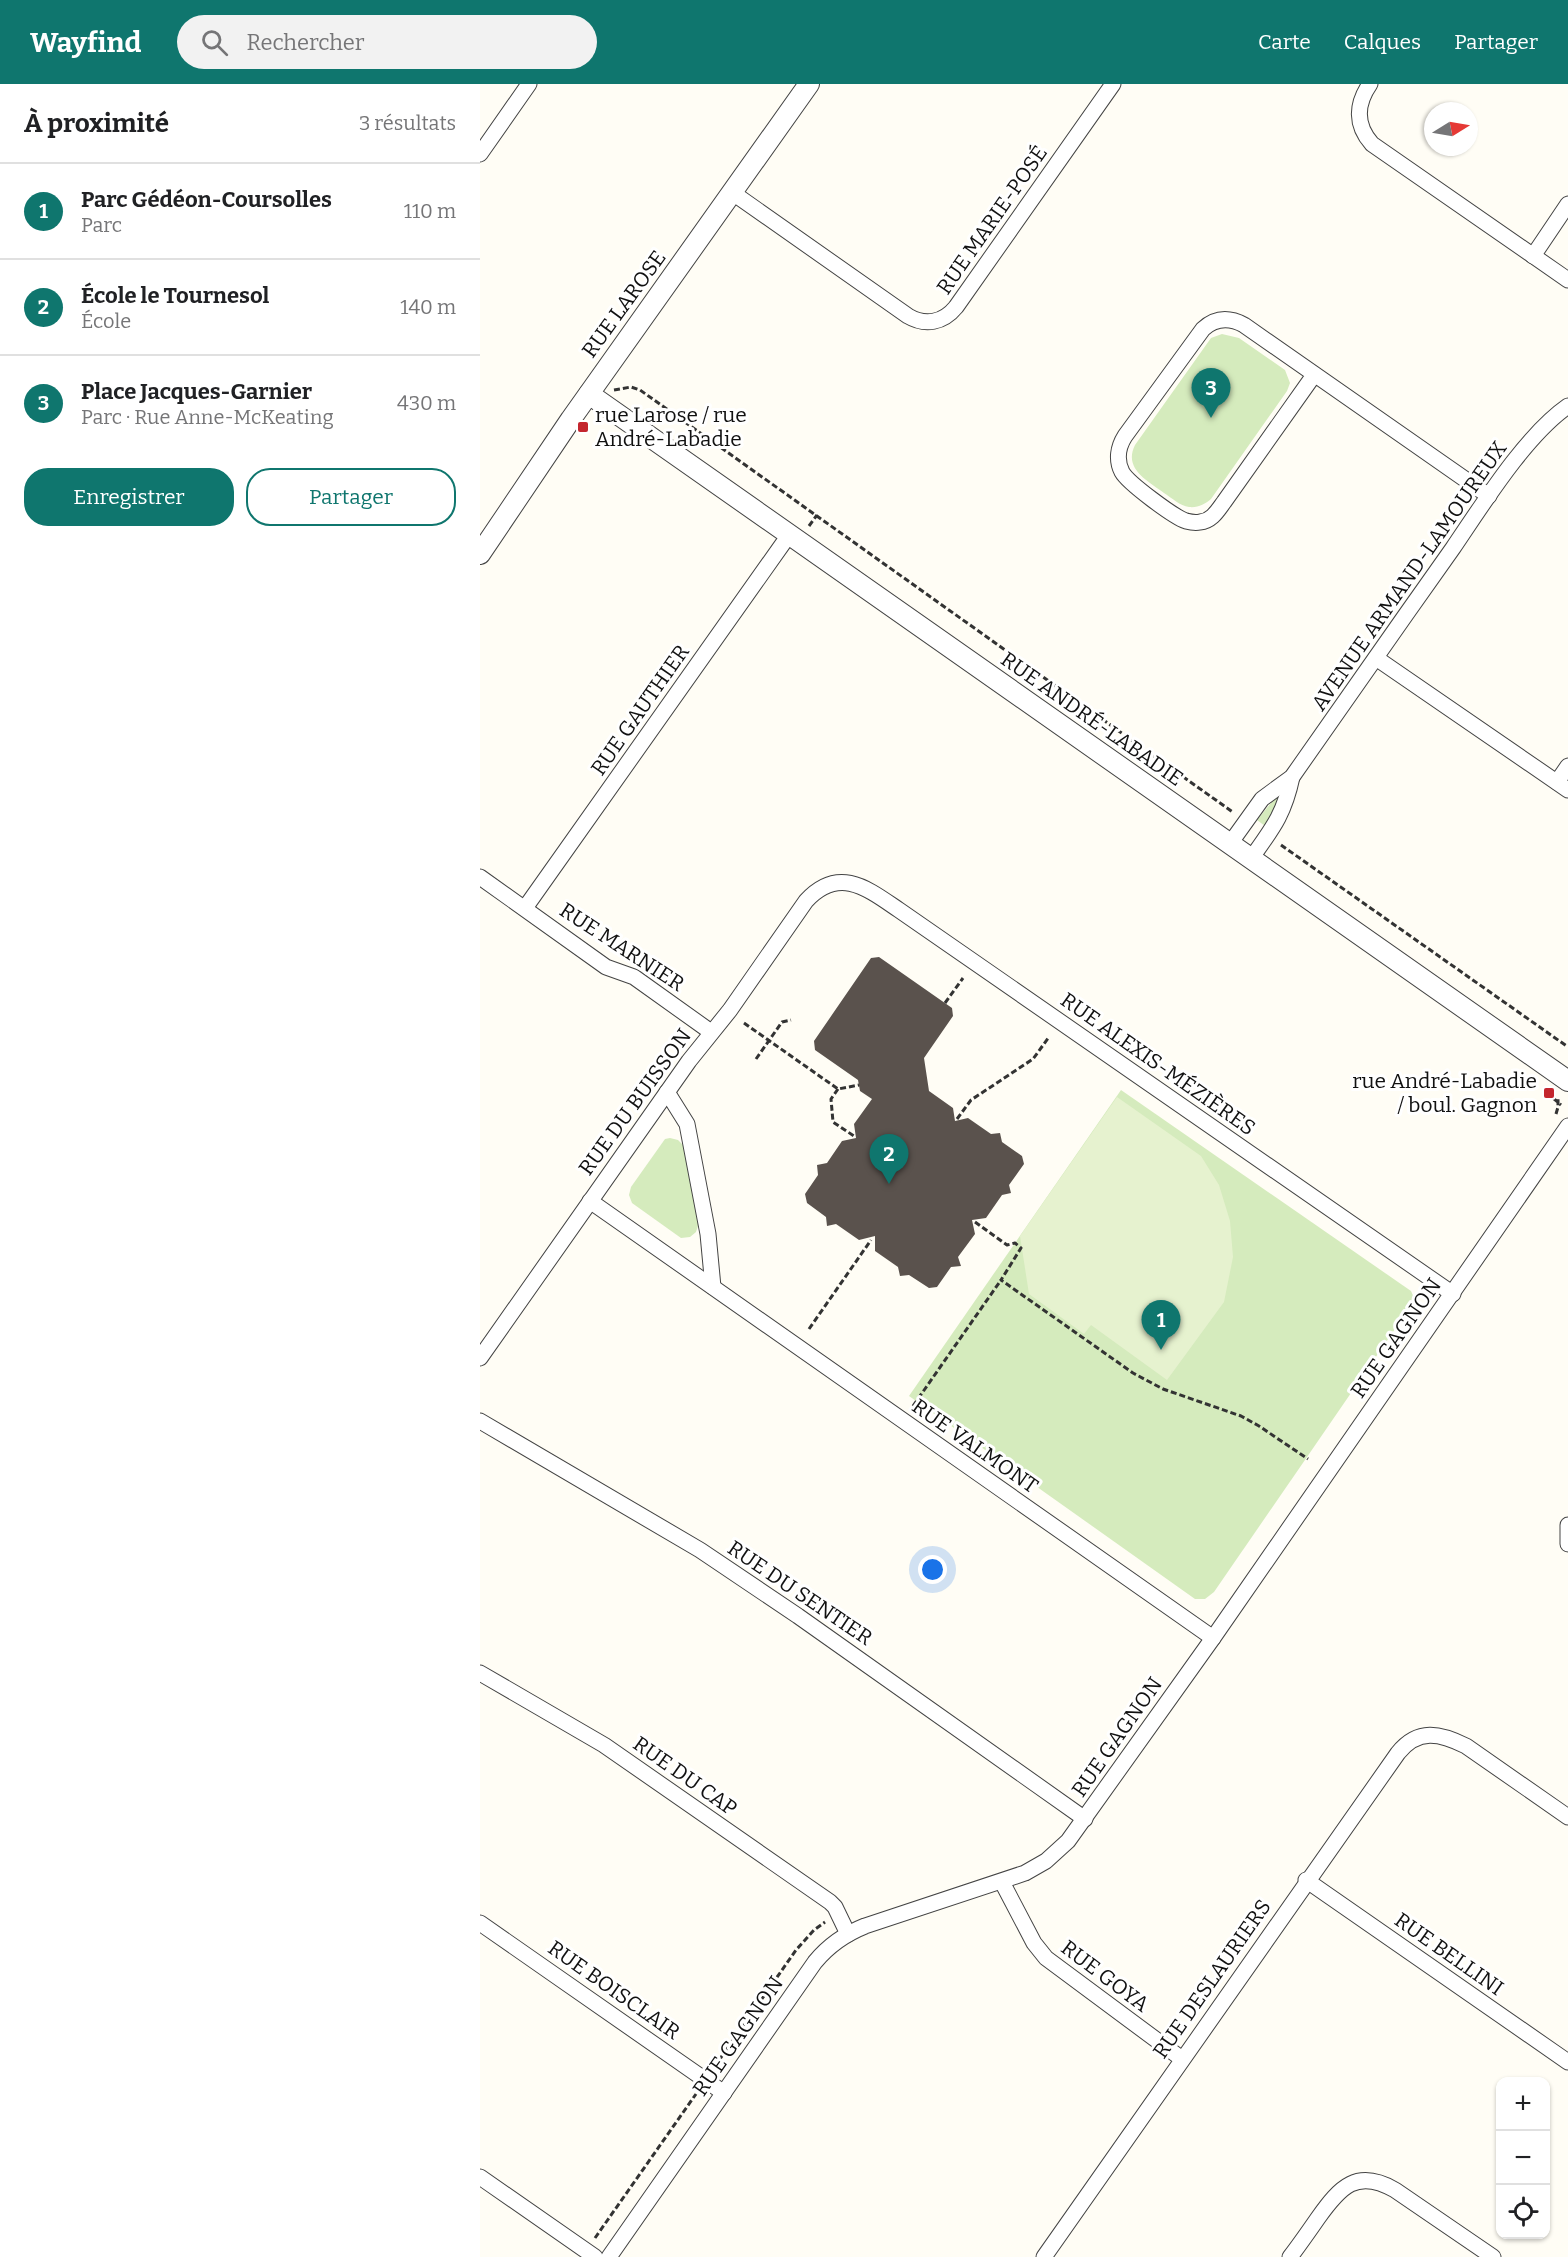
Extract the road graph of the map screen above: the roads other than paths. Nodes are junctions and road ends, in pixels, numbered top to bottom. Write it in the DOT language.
graph roads {
  1 [pos="529,84"];
  2 [pos="809,84"];
  3 [pos="1113,84"];
  4 [pos="1370,84"];
  5 [pos="485,135"];
  6 [pos="480,154"];
  7 [pos="733,192"];
  8 [pos="1568,204"];
  9 [pos="1533,256"];
  10 [pos="1568,280"];
  11 [pos="1314,375"];
  12 [pos="589,394"];
  13 [pos="1568,406"];
  14 [pos="1489,496"];
  15 [pos="789,535"];
  16 [pos="480,554"];
  17 [pos="1376,658"];
  18 [pos="1568,766"];
  19 [pos="1292,777"];
  20 [pos="1562,786"];
  21 [pos="1229,845"];
  22 [pos="1250,860"];
  23 [pos="480,877"];
  24 [pos="835,883"];
  25 [pos="525,909"];
  26 [pos="711,1032"];
  27 [pos="1562,1087"];
  28 [pos="667,1092"];
  29 [pos="1568,1126"];
  30 [pos="590,1201"];
  31 [pos="713,1287"];
  32 [pos="1453,1294"];
  33 [pos="480,1358"];
  34 [pos="480,1421"];
  35 [pos="1568,1525"];
  36 [pos="1568,1544"];
  37 [pos="1213,1638"];
  38 [pos="480,1673"];
  39 [pos="1568,1817"];
  40 [pos="1085,1819"];
  41 [pos="1306,1881"];
  42 [pos="1002,1882"];
  43 [pos="480,1923"];
  44 [pos="848,1934"];
  45 [pos="1182,2059"];
  46 [pos="1568,2062"];
  47 [pos="724,2093"];
  48 [pos="480,2177"];
  49 [pos="594,2257"];
  50 [pos="609,2257"];
  51 [pos="1044,2257"];
  52 [pos="1290,2257"];
  53 [pos="1493,2257"];
  1 -- 5 [label="street"];
  2 -- 7 [label="street, RUE LAROSE"];
  3 -- 7 [label="street, RUE MARIE-POSÉ"];
  4 -- 9 [label="street"];
  5 -- 6 [label="street"];
  7 -- 12 [label="street, RUE LAROSE"];
  8 -- 9 [label="street"];
  9 -- 10 [label="street"];
  11 -- 11 [label="street"];
  11 -- 14 [label="street"];
  12 -- 15 [label="street, RUE ANDRÉ-LABADIE"];
  12 -- 16 [label="street, RUE LAROSE"];
  13 -- 14 [label="street, AVENUE ARMAND-LAMOUREUX"];
  14 -- 17 [label="street, AVENUE ARMAND-LAMOUREUX"];
  15 -- 21 [label="street, RUE ANDRÉ-LABADIE"];
  15 -- 25 [label="street, RUE GAUTHIER"];
  17 -- 19 [label="street, AVENUE ARMAND-LAMOUREUX"];
  17 -- 20 [label="street"];
  18 -- 20 [label="street"];
  19 -- 21 [label="street, AVENUE ARMAND-LAMOUREUX"];
  19 -- 22 [label="street, AVENUE ARMAND-LAMOUREUX"];
  21 -- 22 [label="street, RUE ANDRÉ-LABADIE"];
  22 -- 27 [label="street, RUE ANDRÉ-LABADIE"];
  23 -- 25 [label="street, RUE MARNIER"];
  24 -- 26 [label="street, RUE DU BUISSON"];
  24 -- 32 [label="street, RUE ALEXIS-MÉZIÈRES"];
  25 -- 26 [label="street, RUE MARNIER"];
  26 -- 28 [label="street, RUE DU BUISSON"];
  28 -- 30 [label="street, RUE DU BUISSON"];
  28 -- 31 [label="street"];
  29 -- 32 [label="street, RUE GAGNON"];
  30 -- 31 [label="street, RUE VALMONT"];
  30 -- 33 [label="street, RUE DU BUISSON"];
  31 -- 37 [label="street, RUE VALMONT"];
  32 -- 37 [label="street, RUE GAGNON"];
  34 -- 40 [label="street, RUE DU SENTIER"];
  35 -- 36 [label="street"];
  37 -- 40 [label="street, RUE GAGNON"];
  38 -- 44 [label="street, RUE DU CAP"];
  39 -- 41 [label="street, RUE DESLAURIERS"];
  40 -- 42 [label="street, RUE GAGNON"];
  41 -- 45 [label="street, RUE DESLAURIERS"];
  41 -- 46 [label="street, RUE BELLINI"];
  42 -- 44 [label="street, RUE GAGNON"];
  42 -- 45 [label="street, RUE GOYA"];
  43 -- 47 [label="street, RUE BOISCLAIR"];
  44 -- 47 [label="street, RUE GAGNON"];
  45 -- 51 [label="street, RUE DESLAURIERS"];
  47 -- 50 [label="street, RUE GAGNON"];
  48 -- 49 [label="street"];
  52 -- 53 [label="street"];
}
